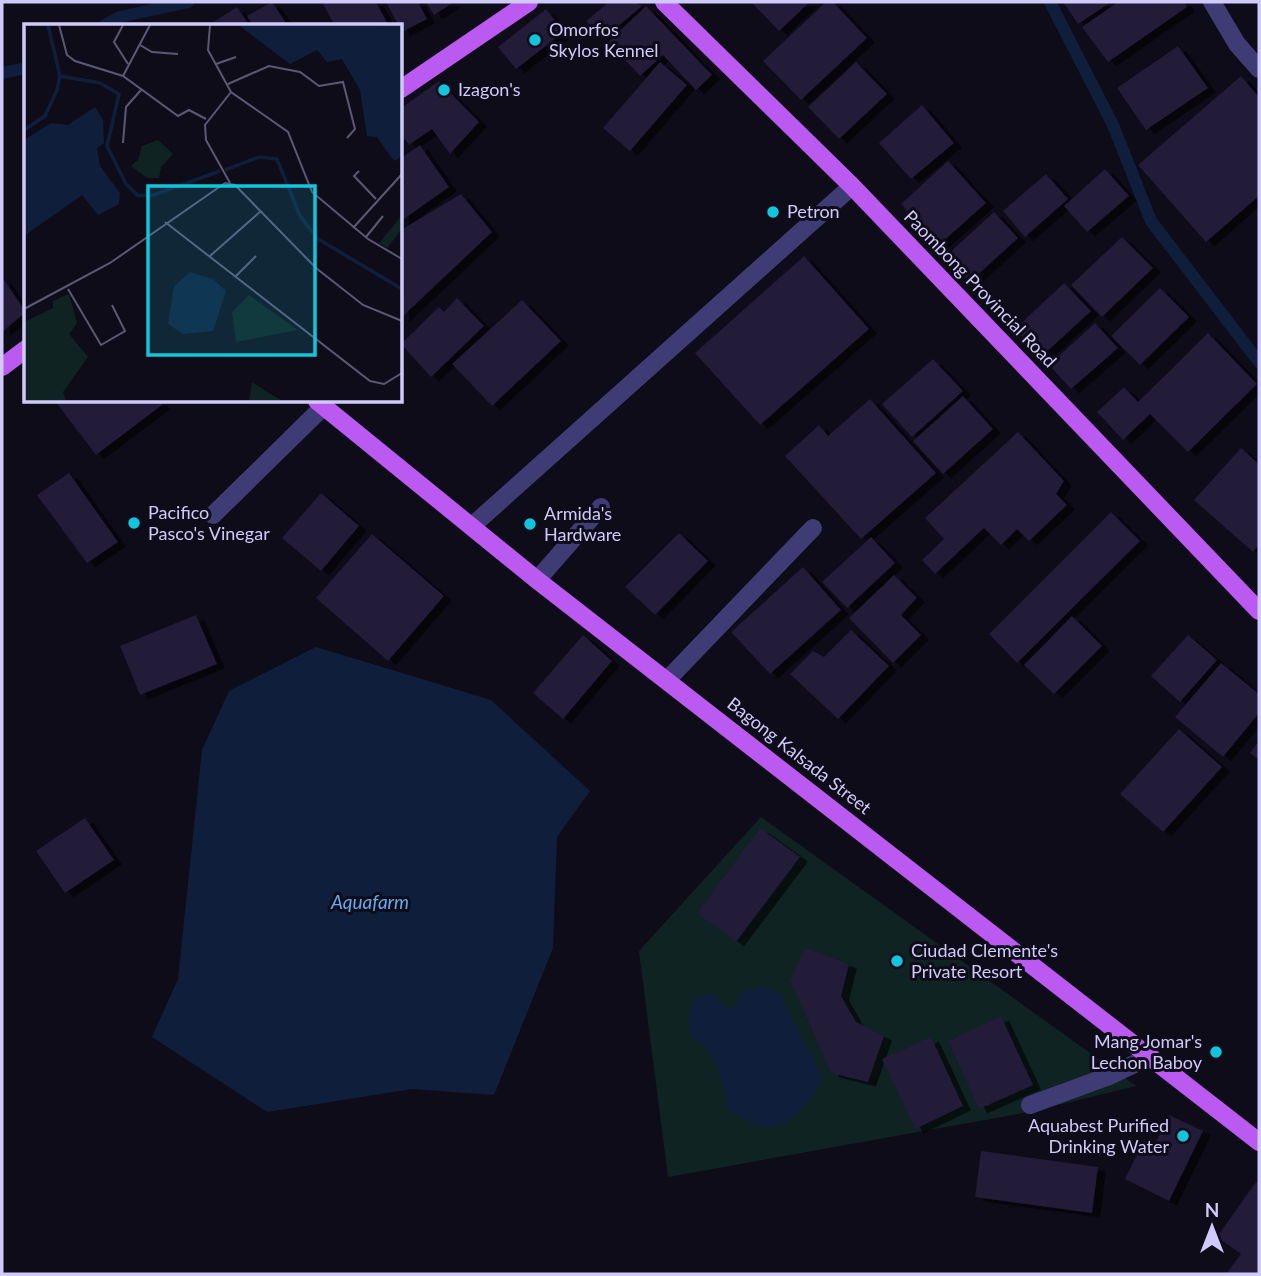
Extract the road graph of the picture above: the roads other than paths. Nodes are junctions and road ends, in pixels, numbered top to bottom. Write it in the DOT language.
graph roads {
  1 [pos="528,2"];
  2 [pos="664,2"];
  3 [pos="1212,2"];
  4 [pos="1259,69"];
  5 [pos="402,88"];
  6 [pos="852,186"];
  7 [pos="24,350"];
  8 [pos="2,367"];
  9 [pos="320,404"];
  10 [pos="601,507"];
  11 [pos="213,515"];
  12 [pos="472,526"];
  13 [pos="813,528"];
  14 [pos="537,580"];
  15 [pos="1259,611"];
  16 [pos="667,680"];
  17 [pos="1151,1056"];
  18 [pos="1030,1105"];
  19 [pos="1259,1142"];
  1 -- 5 [label="main road"];
  2 -- 6 [label="main road, Paombong Provincial Road"];
  3 -- 4 [label="street"];
  6 -- 12 [label="street"];
  6 -- 15 [label="main road, Paombong Provincial Road"];
  7 -- 8 [label="main road"];
  9 -- 11 [label="street"];
  9 -- 12 [label="main road, Bagong Kalsada Street"];
  10 -- 14 [label="street"];
  12 -- 14 [label="main road, Bagong Kalsada Street"];
  13 -- 16 [label="street"];
  14 -- 16 [label="main road, Bagong Kalsada Street"];
  16 -- 17 [label="main road, Bagong Kalsada Street"];
  17 -- 18 [label="street"];
  17 -- 19 [label="main road, Bagong Kalsada Street"];
}
